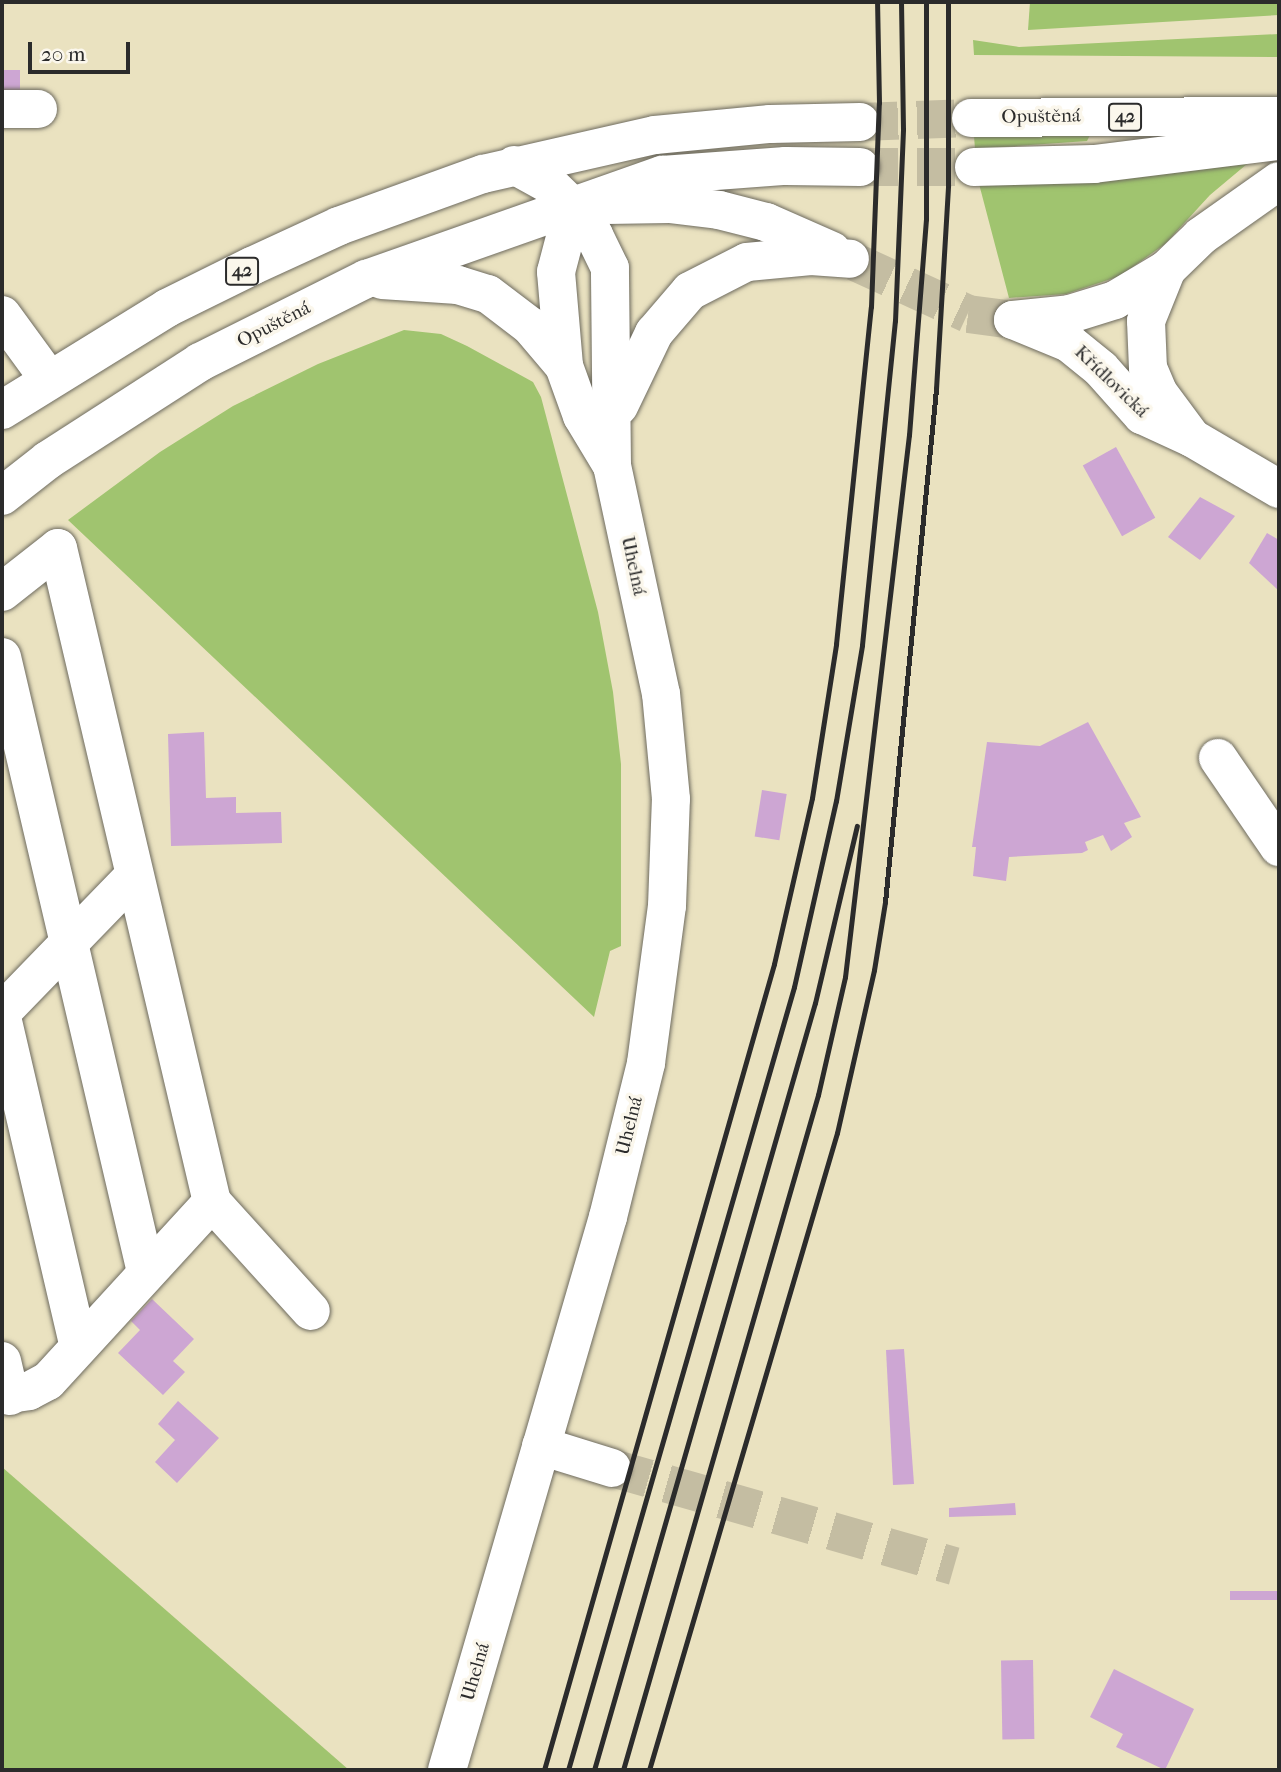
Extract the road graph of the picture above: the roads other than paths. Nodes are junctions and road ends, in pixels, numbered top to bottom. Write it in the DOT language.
graph roads {
  1 [pos="1279,116"];
  2 [pos="971,118"];
  3 [pos="860,122"];
  4 [pos="1279,141"];
  5 [pos="514,165"];
  6 [pos="860,167"];
  7 [pos="974,167"];
  8 [pos="1279,181"];
  9 [pos="573,207"];
  10 [pos="1167,269"];
  11 [pos="366,279"];
  12 [pos="2,316"];
  13 [pos="564,366"];
  14 [pos="48,378"];
  15 [pos="2,411"];
  16 [pos="610,423"];
  17 [pos="1192,438"];
  18 [pos="612,466"];
  19 [pos="1279,489"];
  20 [pos="2,496"];
  21 [pos="2,592"];
  22 [pos="2,657"];
  23 [pos="1218,758"];
  24 [pos="1279,847"];
  25 [pos="134,876"];
  26 [pos="71,944"];
  27 [pos="2,1015"];
  28 [pos="212,1202"];
  29 [pos="146,1272"];
  30 [pos="311,1311"];
  31 [pos="79,1344"];
  32 [pos="5,1384"];
  33 [pos="541,1446"];
  34 [pos="612,1468"];
  35 [pos="447,1770"];
  1 -- 2 [label="main road, Opuštěná / 42"];
  3 -- 5 [label="main road, 42"];
  4 -- 7 [label="main road, 42"];
  5 -- 9 [label="main road"];
  5 -- 14 [label="main road, 42"];
  6 -- 9 [label="main road, Opuštěná"];
  8 -- 10 [label="main road"];
  9 -- 11 [label="main road, Opuštěná"];
  9 -- 13 [label="main road, Uhelná"];
  9 -- 16 [label="main road, Uhelná"];
  9 -- 16 [label="main road, Opuštěná"];
  10 -- 17 [label="main road"];
  10 -- 17 [label="main road, Křídlovická"];
  11 -- 13 [label="main road"];
  11 -- 20 [label="main road, Opuštěná"];
  12 -- 14 [label="main road"];
  13 -- 18 [label="main road, Uhelná"];
  14 -- 15 [label="main road, 42"];
  16 -- 18 [label="main road, Uhelná"];
  17 -- 19 [label="main road, Křídlovická"];
  18 -- 33 [label="main road, Uhelná"];
  21 -- 25 [label="main road"];
  22 -- 26 [label="main road"];
  23 -- 24 [label="main road"];
  25 -- 26 [label="main road"];
  25 -- 28 [label="main road"];
  26 -- 27 [label="main road"];
  26 -- 29 [label="main road"];
  27 -- 31 [label="main road"];
  28 -- 29 [label="main road"];
  28 -- 30 [label="main road"];
  29 -- 31 [label="main road"];
  31 -- 32 [label="main road"];
  33 -- 34 [label="main road"];
  33 -- 35 [label="main road, Uhelná"];
}
